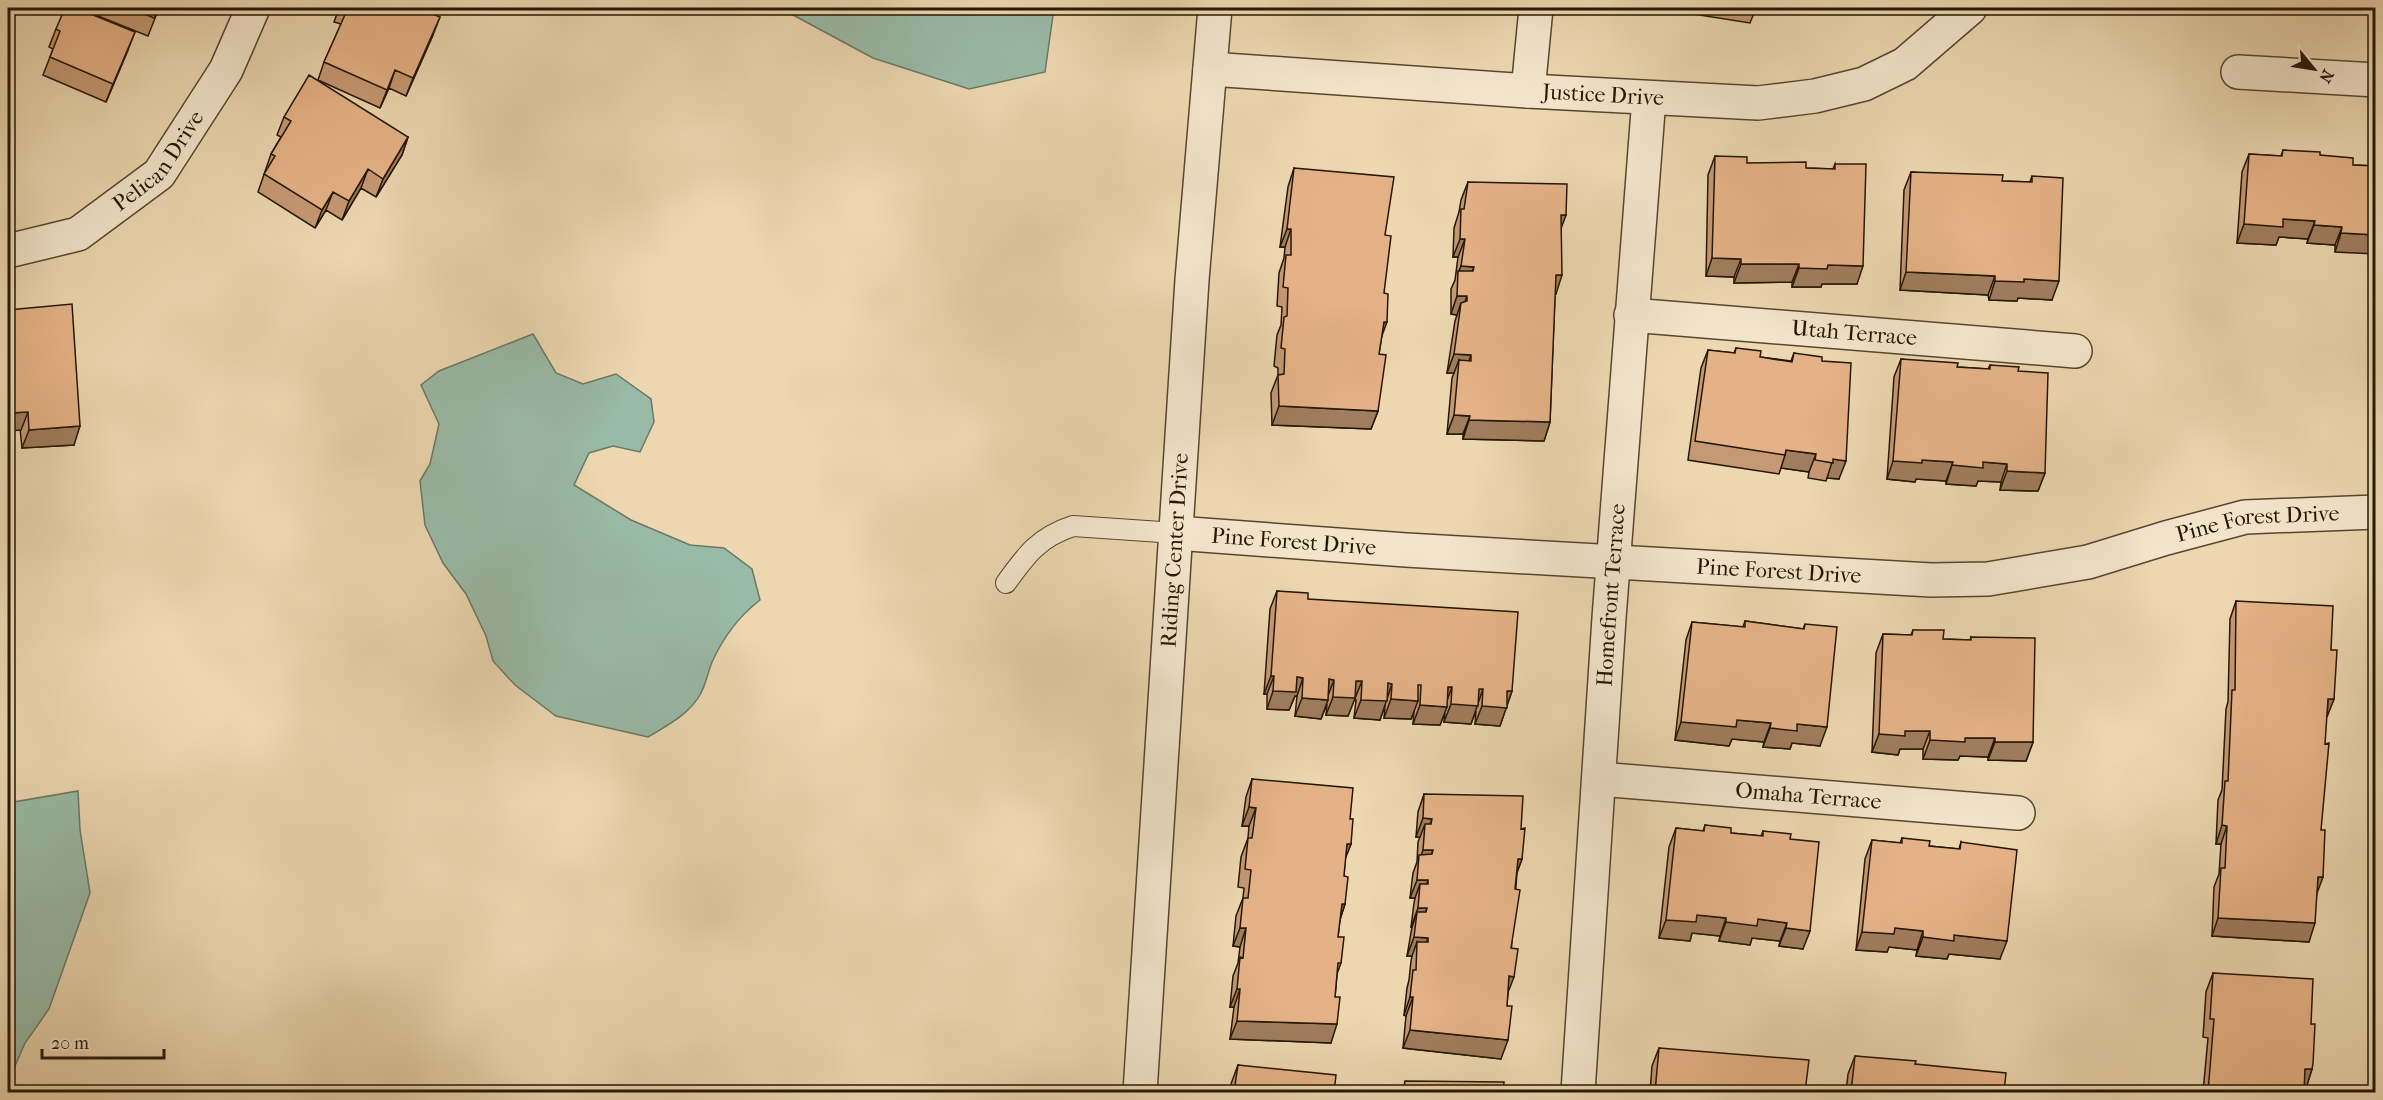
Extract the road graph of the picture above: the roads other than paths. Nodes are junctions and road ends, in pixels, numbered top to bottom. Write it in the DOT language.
graph roads {
  1 [pos="253,8"];
  2 [pos="1215,8"];
  3 [pos="1536,8"];
  4 [pos="1970,8"];
  5 [pos="1210,69"];
  6 [pos="2238,72"];
  7 [pos="2376,80"];
  8 [pos="1528,90"];
  9 [pos="1649,98"];
  10 [pos="8,250"];
  11 [pos="1631,315"];
  12 [pos="2075,351"];
  13 [pos="2376,512"];
  14 [pos="1176,533"];
  15 [pos="1613,562"];
  16 [pos="1006,583"];
  17 [pos="1599,778"];
  18 [pos="2018,813"];
  19 [pos="1140,1092"];
  20 [pos="1578,1092"];
  1 -- 10 [label="street, Pelican Drive"];
  2 -- 5 [label="street, Riding Center Drive"];
  3 -- 8 [label="street"];
  4 -- 9 [label="street, Justice Drive"];
  5 -- 8 [label="street, Justice Drive"];
  5 -- 14 [label="street, Riding Center Drive"];
  6 -- 7 [label="street"];
  8 -- 9 [label="street, Justice Drive"];
  9 -- 11 [label="street, Homefront Terrace"];
  11 -- 12 [label="street, Utah Terrace"];
  11 -- 15 [label="street, Homefront Terrace"];
  13 -- 15 [label="street, Pine Forest Drive"];
  14 -- 15 [label="street, Pine Forest Drive"];
  14 -- 16 [label="lane"];
  14 -- 19 [label="street, Riding Center Drive"];
  15 -- 17 [label="street, Homefront Terrace"];
  17 -- 18 [label="street, Omaha Terrace"];
  17 -- 20 [label="street, Homefront Terrace"];
}
